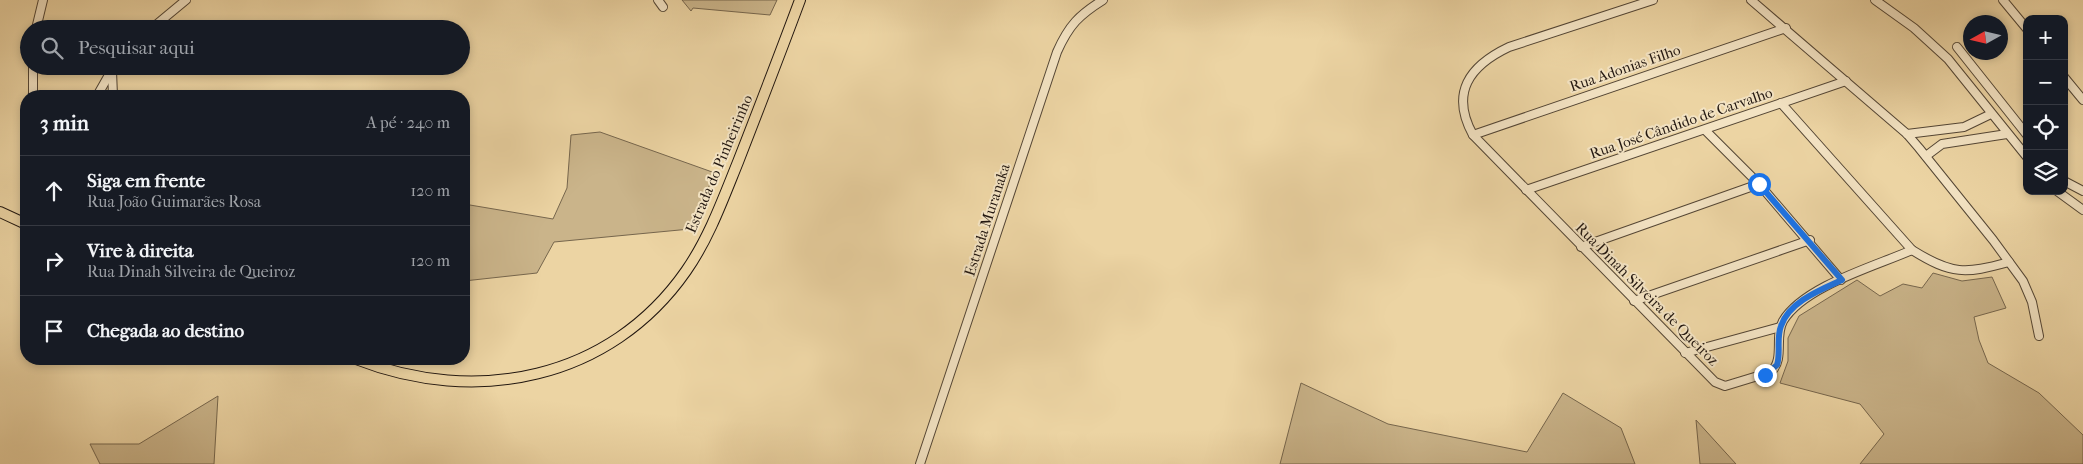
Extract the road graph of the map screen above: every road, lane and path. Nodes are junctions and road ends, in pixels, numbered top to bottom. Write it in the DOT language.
graph roads {
  1 [pos="43,0"];
  2 [pos="186,0"];
  3 [pos="800,0"];
  4 [pos="1103,0"];
  5 [pos="1653,0"];
  6 [pos="1751,0"];
  7 [pos="1874,0"];
  8 [pos="2003,0"];
  9 [pos="38,20"];
  10 [pos="162,20"];
  11 [pos="2023,25"];
  12 [pos="1786,28"];
  13 [pos="1958,47"];
  14 [pos="33,75"];
  15 [pos="109,75"];
  16 [pos="113,75"];
  17 [pos="1846,81"];
  18 [pos="2068,82"];
  19 [pos="33,90"];
  20 [pos="100,90"];
  21 [pos="112,90"];
  22 [pos="2083,100"];
  23 [pos="1781,103"];
  24 [pos="1991,114"];
  25 [pos="1705,130"];
  26 [pos="2023,130"];
  27 [pos="1934,131"];
  28 [pos="1906,134"];
  29 [pos="2007,134"];
  30 [pos="1473,135"];
  31 [pos="1942,144"];
  32 [pos="2023,152"];
  33 [pos="1926,156"];
  34 [pos="2068,183"];
  35 [pos="1759,184"];
  36 [pos="1526,190"];
  37 [pos="2083,191"];
  38 [pos="2062,195"];
  39 [pos="2083,196"];
  40 [pos="2083,210"];
  41 [pos="0,212"];
  42 [pos="20,221"];
  43 [pos="1810,240"];
  44 [pos="1581,247"];
  45 [pos="1912,250"];
  46 [pos="2009,262"];
  47 [pos="1842,280"];
  48 [pos="1634,301"];
  49 [pos="1780,327"];
  50 [pos="2039,336"];
  51 [pos="1685,353"];
  52 [pos="371,365"];
  53 [pos="920,464"];
  1 -- 9 [label="street"];
  2 -- 10 [label="street"];
  3 -- 52 [label="main road, Estrada do Pinheirinho"];
  4 -- 53 [label="street, Estrada Muranaka"];
  5 -- 30 [label="street"];
  6 -- 12 [label="street"];
  7 -- 24 [label="street"];
  8 -- 11 [label="street"];
  12 -- 17 [label="street"];
  12 -- 30 [label="street, Rua Adonias Filho"];
  13 -- 26 [label="street"];
  14 -- 19 [label="street"];
  15 -- 20 [label="street"];
  16 -- 21 [label="street"];
  17 -- 23 [label="street, Rua José Cândido de Carvalho"];
  17 -- 28 [label="street"];
  18 -- 22 [label="street"];
  23 -- 25 [label="street, Rua José Cândido de Carvalho"];
  23 -- 45 [label="street"];
  24 -- 27 [label="street"];
  24 -- 29 [label="street"];
  25 -- 35 [label="street"];
  25 -- 36 [label="street, Rua José Cândido de Carvalho"];
  27 -- 28 [label="street"];
  27 -- 31 [label="street"];
  28 -- 33 [label="street"];
  29 -- 31 [label="street"];
  29 -- 32 [label="street"];
  30 -- 36 [label="street, Rua Dinah Silveira de Queiroz"];
  31 -- 33 [label="street"];
  33 -- 46 [label="street"];
  34 -- 37 [label="street"];
  35 -- 43 [label="street"];
  35 -- 44 [label="street"];
  36 -- 44 [label="street, Rua Dinah Silveira de Queiroz"];
  38 -- 40 [label="street"];
  39 -- 40 [label="street"];
  41 -- 42 [label="main road"];
  43 -- 47 [label="street"];
  43 -- 48 [label="street"];
  44 -- 48 [label="street, Rua Dinah Silveira de Queiroz"];
  45 -- 46 [label="street"];
  45 -- 47 [label="street"];
  46 -- 50 [label="street"];
  47 -- 49 [label="street"];
  48 -- 51 [label="street, Rua Dinah Silveira de Queiroz"];
  49 -- 51 [label="street"];
  49 -- 51 [label="street, Rua Dinah Silveira de Queiroz"];
}
